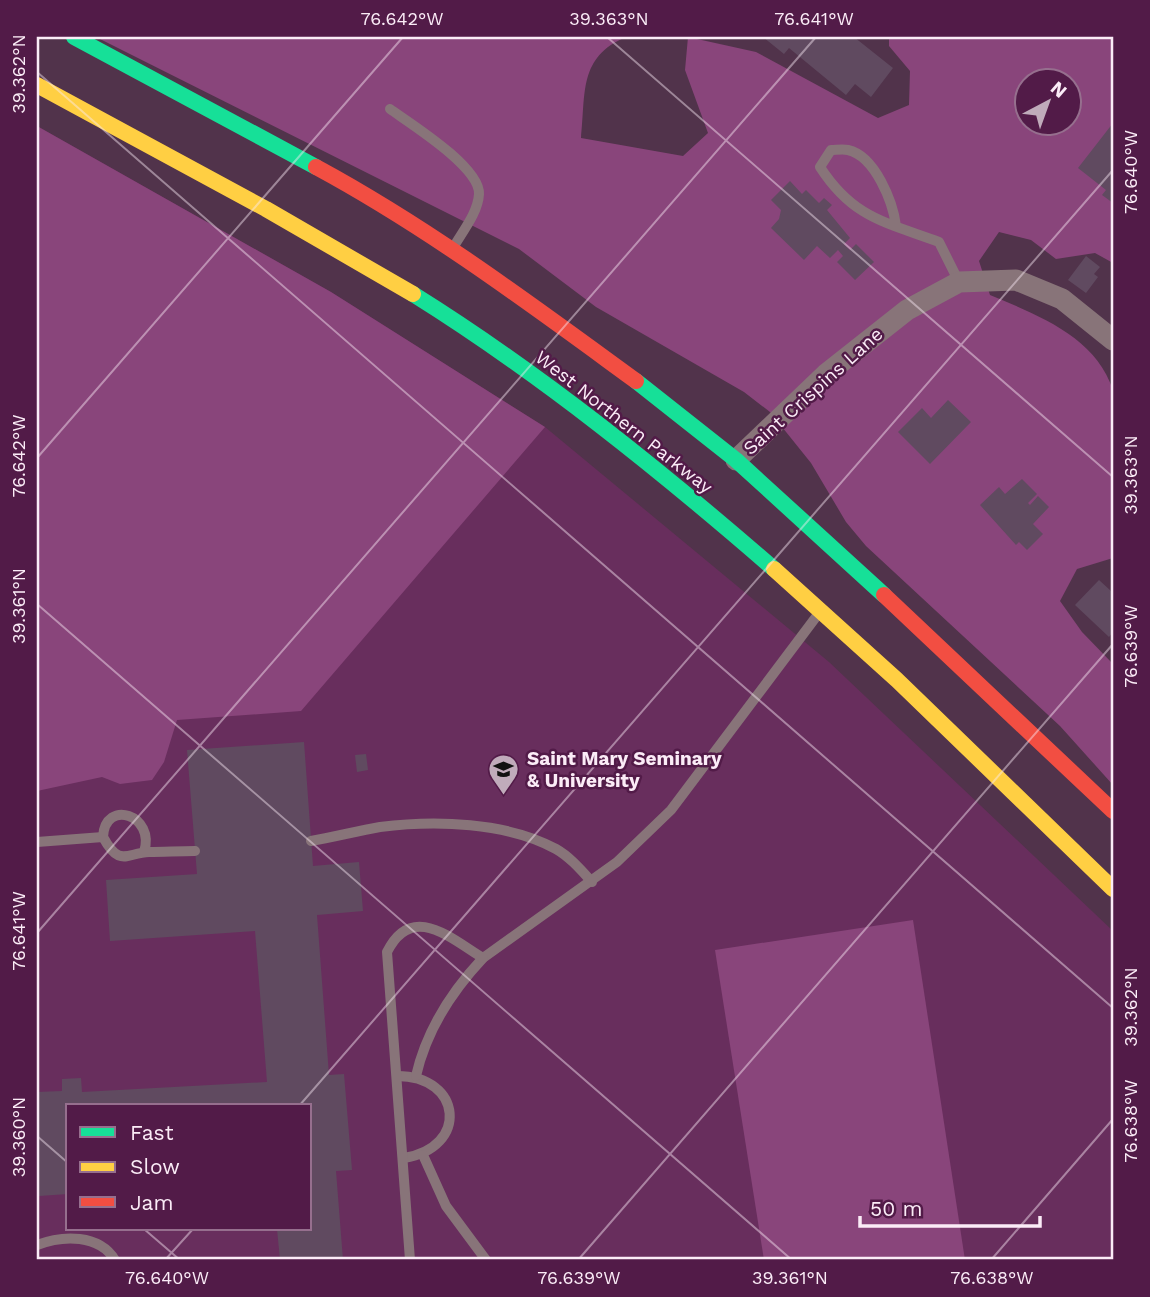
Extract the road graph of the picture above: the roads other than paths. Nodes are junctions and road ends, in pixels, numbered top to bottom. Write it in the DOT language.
graph roads {
  1 [pos="74,37"];
  2 [pos="37,85"];
  3 [pos="390,109"];
  4 [pos="896,226"];
  5 [pos="452,250"];
  6 [pos="959,282"];
  7 [pos="1113,340"];
  8 [pos="736,460"];
  9 [pos="821,610"];
  10 [pos="1113,811"];
  11 [pos="103,837"];
  12 [pos="311,841"];
  13 [pos="37,842"];
  14 [pos="195,851"];
  15 [pos="144,852"];
  16 [pos="592,882"];
  17 [pos="1113,889"];
  18 [pos="483,958"];
  19 [pos="397,1076"];
  20 [pos="416,1076"];
  21 [pos="423,1155"];
  22 [pos="404,1158"];
  23 [pos="37,1245"];
  24 [pos="115,1260"];
  25 [pos="410,1260"];
  26 [pos="486,1260"];
  1 -- 5 [label="main road, West Northern Parkway"];
  2 -- 9 [label="main road, West Northern Parkway"];
  3 -- 5 [label="lane"];
  4 -- 4 [label="lane"];
  4 -- 6 [label="lane"];
  5 -- 8 [label="main road, West Northern Parkway"];
  6 -- 7 [label="street, Saint Crispins Lane"];
  6 -- 8 [label="street, Saint Crispins Lane"];
  8 -- 10 [label="main road, West Northern Parkway"];
  9 -- 16 [label="lane"];
  9 -- 17 [label="main road, West Northern Parkway"];
  11 -- 13 [label="lane"];
  11 -- 15 [label="lane"];
  11 -- 15 [label="lane"];
  12 -- 16 [label="lane"];
  14 -- 15 [label="lane"];
  16 -- 18 [label="lane"];
  18 -- 19 [label="lane"];
  18 -- 20 [label="lane"];
  19 -- 20 [label="lane"];
  19 -- 22 [label="lane"];
  20 -- 21 [label="lane"];
  21 -- 22 [label="lane"];
  21 -- 26 [label="lane"];
  22 -- 25 [label="lane"];
  23 -- 24 [label="lane"];
}
